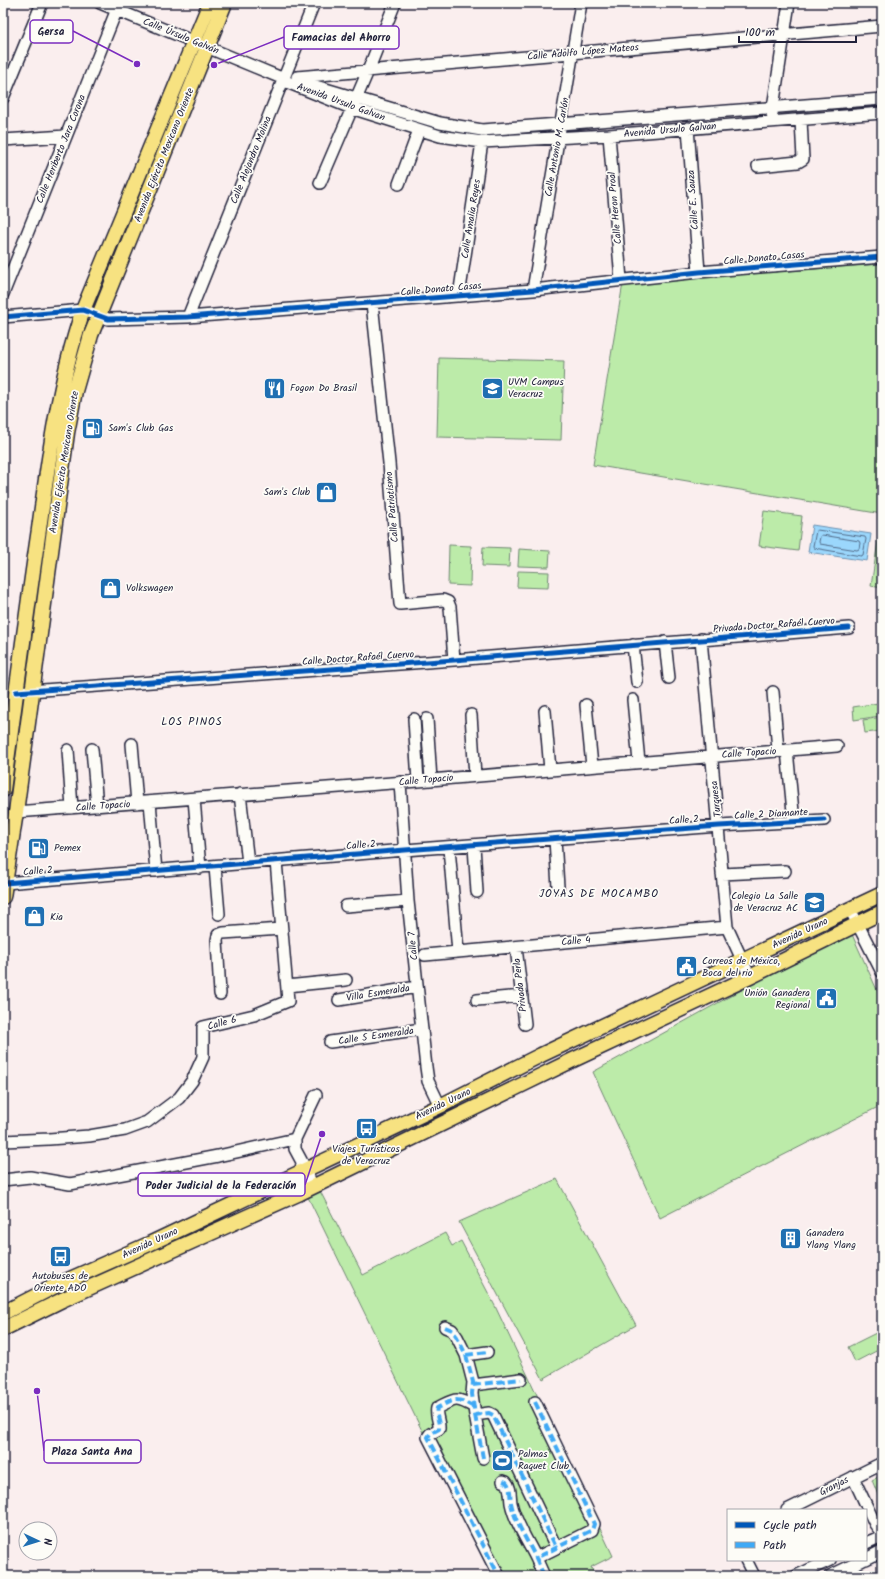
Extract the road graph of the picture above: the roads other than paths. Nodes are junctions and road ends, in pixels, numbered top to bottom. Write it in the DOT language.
graph roads {
  1 [pos="42,3"];
  2 [pos="100,3"];
  3 [pos="210,3"];
  4 [pos="225,3"];
  5 [pos="314,3"];
  6 [pos="395,3"];
  7 [pos="580,3"];
  8 [pos="789,3"];
  9 [pos="118,6"];
  10 [pos="882,26"];
  11 [pos="785,35"];
  12 [pos="194,42"];
  13 [pos="207,47"];
  14 [pos="573,53"];
  15 [pos="368,71"];
  16 [pos="284,79"];
  17 [pos="356,97"];
  18 [pos="3,98"];
  19 [pos="882,99"];
  20 [pos="351,108"];
  21 [pos="772,108"];
  22 [pos="882,113"];
  23 [pos="801,120"];
  24 [pos="771,122"];
  25 [pos="560,124"];
  26 [pos="688,128"];
  27 [pos="419,130"];
  28 [pos="609,135"];
  29 [pos="66,136"];
  30 [pos="558,139"];
  31 [pos="3,140"];
  32 [pos="482,142"];
  33 [pos="758,166"];
  34 [pos="320,184"];
  35 [pos="399,184"];
  36 [pos="882,256"];
  37 [pos="699,272"];
  38 [pos="621,280"];
  39 [pos="533,290"];
  40 [pos="3,294"];
  41 [pos="459,296"];
  42 [pos="372,303"];
  43 [pos="83,310"];
  44 [pos="100,316"];
  45 [pos="3,317"];
  46 [pos="188,317"];
  47 [pos="849,628"];
  48 [pos="701,639"];
  49 [pos="665,642"];
  50 [pos="633,645"];
  51 [pos="454,660"];
  52 [pos="669,678"];
  53 [pos="637,682"];
  54 [pos="16,692"];
  55 [pos="32,692"];
  56 [pos="773,692"];
  57 [pos="633,700"];
  58 [pos="586,705"];
  59 [pos="545,711"];
  60 [pos="471,715"];
  61 [pos="427,719"];
  62 [pos="414,720"];
  63 [pos="132,744"];
  64 [pos="837,746"];
  65 [pos="92,749"];
  66 [pos="68,750"];
  67 [pos="786,750"];
  68 [pos="711,756"];
  69 [pos="639,762"];
  70 [pos="592,766"];
  71 [pos="550,770"];
  72 [pos="475,776"];
  73 [pos="432,780"];
  74 [pos="418,781"];
  75 [pos="400,782"];
  76 [pos="3,790"];
  77 [pos="240,794"];
  78 [pos="194,798"];
  79 [pos="150,802"];
  80 [pos="137,803"];
  81 [pos="97,806"];
  82 [pos="72,808"];
  83 [pos="16,812"];
  84 [pos="824,820"];
  85 [pos="797,822"];
  86 [pos="719,826"];
  87 [pos="555,839"];
  88 [pos="474,846"];
  89 [pos="449,848"];
  90 [pos="405,850"];
  91 [pos="276,861"];
  92 [pos="248,863"];
  93 [pos="215,867"];
  94 [pos="200,868"];
  95 [pos="156,871"];
  96 [pos="785,871"];
  97 [pos="722,874"];
  98 [pos="558,887"];
  99 [pos="4,890"];
  100 [pos="477,892"];
  101 [pos="882,894"];
  102 [pos="408,901"];
  103 [pos="346,906"];
  104 [pos="850,909"];
  105 [pos="882,912"];
  106 [pos="219,914"];
  107 [pos="858,923"];
  108 [pos="727,927"];
  109 [pos="281,929"];
  110 [pos="516,946"];
  111 [pos="458,952"];
  112 [pos="425,955"];
  113 [pos="743,960"];
  114 [pos="882,972"];
  115 [pos="750,977"];
  116 [pos="346,980"];
  117 [pos="287,986"];
  118 [pos="417,987"];
  119 [pos="220,994"];
  120 [pos="522,996"];
  121 [pos="339,1000"];
  122 [pos="477,1000"];
  123 [pos="525,1024"];
  124 [pos="422,1029"];
  125 [pos="330,1042"];
  126 [pos="316,1095"];
  127 [pos="440,1106"];
  128 [pos="382,1133"];
  129 [pos="295,1139"];
  130 [pos="3,1141"];
  131 [pos="390,1149"];
  132 [pos="303,1168"];
  133 [pos="3,1180"];
  134 [pos="311,1188"];
  135 [pos="3,1313"];
  136 [pos="444,1327"];
  137 [pos="3,1329"];
  138 [pos="487,1352"];
  139 [pos="466,1355"];
  140 [pos="521,1379"];
  141 [pos="469,1393"];
  142 [pos="535,1402"];
  143 [pos="474,1411"];
  144 [pos="483,1458"];
  145 [pos="882,1463"];
  146 [pos="853,1477"];
  147 [pos="503,1481"];
  148 [pos="789,1509"];
  149 [pos="882,1534"];
  150 [pos="867,1542"];
  151 [pos="556,1547"];
  152 [pos="882,1551"];
  153 [pos="536,1558"];
  154 [pos="867,1558"];
  155 [pos="746,1561"];
  156 [pos="828,1561"];
  157 [pos="861,1561"];
  158 [pos="499,1576"];
  159 [pos="544,1576"];
  160 [pos="754,1576"];
  161 [pos="796,1576"];
  162 [pos="830,1576"];
  1 -- 18 [label="street"];
  2 -- 9 [label="street, Calle Úrsulo Galván"];
  3 -- 12 [label="main road, Avenida Ejército Mexicano Oriente"];
  4 -- 13 [label="main road, Avenida Ejército Mexicano Oriente"];
  5 -- 16 [label="street, Calle Alejandro Molina"];
  6 -- 15 [label="street"];
  7 -- 14 [label="street, Calle Antonio M. Carlón"];
  8 -- 11 [label="street"];
  9 -- 12 [label="street, Calle Úrsulo Galván"];
  9 -- 29 [label="street, Calle Heriberto Jara Corona"];
  10 -- 11 [label="street, Calle Adolfo López Mateos"];
  11 -- 14 [label="street, Calle Adolfo López Mateos"];
  11 -- 21 [label="street"];
  12 -- 13 [label="street, Calle Úrsulo Galván"];
  12 -- 43 [label="main road, Avenida Ejército Mexicano Oriente"];
  13 -- 16 [label="street, Calle Úrsulo Galván"];
  13 -- 44 [label="main road, Avenida Ejército Mexicano Oriente"];
  14 -- 15 [label="street, Calle Adolfo López Mateos"];
  14 -- 25 [label="street, Calle Antonio M. Carlón"];
  15 -- 16 [label="street, Calle Adolfo López Mateos"];
  15 -- 17 [label="street"];
  16 -- 17 [label="street, Avenida Ursulo Galvan"];
  16 -- 20 [label="street, Avenida Ursulo Galvan"];
  16 -- 46 [label="street, Calle Alejandro Molina"];
  17 -- 20 [label="street"];
  17 -- 25 [label="street, Avenida Ursulo Galvan"];
  19 -- 21 [label="street, Avenida Ursulo Galvan"];
  20 -- 27 [label="street, Avenida Ursulo Galvan"];
  20 -- 34 [label="street"];
  21 -- 24 [label="street"];
  21 -- 25 [label="street, Avenida Ursulo Galvan"];
  22 -- 23 [label="street, Avenida Ursulo Galvan"];
  23 -- 24 [label="street, Avenida Ursulo Galvan"];
  23 -- 33 [label="street"];
  24 -- 26 [label="street, Avenida Ursulo Galvan"];
  25 -- 30 [label="street, Calle Antonio M. Carlón"];
  26 -- 28 [label="street, Avenida Ursulo Galvan"];
  26 -- 37 [label="street, Calle E. Sauza"];
  27 -- 32 [label="street, Avenida Ursulo Galvan"];
  27 -- 35 [label="street"];
  28 -- 30 [label="street, Avenida Ursulo Galvan"];
  28 -- 38 [label="street, Calle Heron Proal"];
  29 -- 31 [label="street"];
  29 -- 40 [label="street, Calle Heriberto Jara Corona"];
  30 -- 32 [label="street, Avenida Ursulo Galvan"];
  30 -- 39 [label="street, Calle Antonio M. Carlón"];
  32 -- 41 [label="street, Calle Amalia Reyes"];
  36 -- 37 [label="street, Calle Donato Casas"];
  37 -- 38 [label="street, Calle Donato Casas"];
  38 -- 39 [label="street, Calle Donato Casas"];
  39 -- 41 [label="street, Calle Donato Casas"];
  41 -- 42 [label="street, Calle Donato Casas"];
  42 -- 46 [label="street, Calle Donato Casas"];
  42 -- 51 [label="street, Calle Patriotismo"];
  43 -- 44 [label="street, Calle Donato Casas"];
  43 -- 45 [label="street, Calle Donato Casas"];
  43 -- 54 [label="main road, Avenida Ejército Mexicano Oriente"];
  44 -- 46 [label="street, Calle Donato Casas"];
  44 -- 55 [label="main road, Avenida Ejército Mexicano Oriente"];
  47 -- 48 [label="street, Privada Doctor Rafaél Cuervo"];
  48 -- 49 [label="street, Calle Doctor Rafaél Cuervo"];
  48 -- 68 [label="street, Turquesa"];
  49 -- 50 [label="street, Calle Doctor Rafaél Cuervo"];
  49 -- 52 [label="street"];
  50 -- 51 [label="street, Calle Doctor Rafaél Cuervo"];
  50 -- 53 [label="street"];
  51 -- 55 [label="street, Calle Doctor Rafaél Cuervo"];
  54 -- 55 [label="street, Calle Doctor Rafaél Cuervo"];
  54 -- 76 [label="main road, Avenida Ejército Mexicano Oriente"];
  55 -- 83 [label="main road, Avenida Ejército Mexicano Oriente"];
  56 -- 67 [label="street"];
  57 -- 69 [label="street"];
  58 -- 70 [label="street"];
  59 -- 71 [label="street"];
  60 -- 72 [label="street"];
  61 -- 73 [label="street"];
  62 -- 74 [label="street"];
  63 -- 80 [label="street"];
  64 -- 67 [label="street, Calle Topacio"];
  65 -- 81 [label="street"];
  66 -- 82 [label="street"];
  67 -- 68 [label="street, Calle Topacio"];
  67 -- 85 [label="street"];
  68 -- 69 [label="street, Calle Topacio"];
  68 -- 86 [label="street, Turquesa"];
  69 -- 70 [label="street, Calle Topacio"];
  70 -- 71 [label="street, Calle Topacio"];
  71 -- 72 [label="street, Calle Topacio"];
  72 -- 73 [label="street, Calle Topacio"];
  73 -- 74 [label="street, Calle Topacio"];
  74 -- 75 [label="street, Calle Topacio"];
  75 -- 77 [label="street, Calle Topacio"];
  75 -- 90 [label="street, Calle 7"];
  77 -- 78 [label="street, Calle Topacio"];
  77 -- 92 [label="street"];
  78 -- 79 [label="street, Calle Topacio"];
  78 -- 94 [label="street"];
  79 -- 80 [label="street, Calle Topacio"];
  79 -- 95 [label="street"];
  80 -- 81 [label="street, Calle Topacio"];
  81 -- 82 [label="street, Calle Topacio"];
  82 -- 83 [label="street, Calle Topacio"];
  83 -- 99 [label="main road, Avenida Ejército Mexicano Oriente"];
  84 -- 85 [label="street, Calle 2 Diamante"];
  85 -- 86 [label="street, Calle 2 Diamante"];
  86 -- 87 [label="street, Calle 2"];
  86 -- 97 [label="street, Turquesa"];
  87 -- 88 [label="street, Calle 2"];
  87 -- 98 [label="street"];
  88 -- 89 [label="street, Calle 2"];
  88 -- 100 [label="street"];
  89 -- 90 [label="street, Calle 2"];
  89 -- 111 [label="street"];
  90 -- 91 [label="street, Calle 2"];
  90 -- 102 [label="street, Calle 7"];
  91 -- 92 [label="street, Calle 2"];
  91 -- 109 [label="street, Calle 6"];
  92 -- 93 [label="street, Calle 2"];
  93 -- 94 [label="street, Calle 2"];
  93 -- 106 [label="street"];
  94 -- 95 [label="street, Calle 2"];
  95 -- 99 [label="street, Calle 2"];
  96 -- 97 [label="street"];
  97 -- 108 [label="street, Turquesa"];
  101 -- 104 [label="main road, Avenida Urano"];
  102 -- 103 [label="street"];
  102 -- 118 [label="street, Calle 7"];
  104 -- 107 [label="street"];
  104 -- 113 [label="main road, Avenida Urano"];
  105 -- 107 [label="main road, Avenida Urano"];
  107 -- 114 [label="street"];
  107 -- 115 [label="main road, Avenida Urano"];
  108 -- 110 [label="street, Calle 4"];
  108 -- 113 [label="street, Turquesa"];
  109 -- 117 [label="street, Calle 6"];
  109 -- 119 [label="street"];
  110 -- 111 [label="street, Calle 4"];
  110 -- 120 [label="street, Privada Perla"];
  111 -- 112 [label="street, Calle 4"];
  113 -- 115 [label="street, Turquesa"];
  113 -- 127 [label="main road, Avenida Urano"];
  115 -- 131 [label="main road, Avenida Urano"];
  116 -- 117 [label="street"];
  117 -- 130 [label="street, Calle 6"];
  118 -- 121 [label="street, Villa Esmeralda"];
  118 -- 124 [label="street, Calle 7"];
  120 -- 122 [label="street"];
  120 -- 123 [label="street, Privada Perla"];
  124 -- 125 [label="street, Calle 5 Esmeralda"];
  124 -- 127 [label="street, Calle 7"];
  126 -- 129 [label="street"];
  127 -- 128 [label="main road, Avenida Urano"];
  128 -- 131 [label="main road"];
  128 -- 132 [label="main road, Avenida Urano"];
  129 -- 132 [label="street"];
  129 -- 133 [label="street"];
  131 -- 134 [label="main road, Avenida Urano"];
  132 -- 134 [label="street"];
  132 -- 135 [label="main road, Avenida Urano"];
  134 -- 137 [label="main road, Avenida Urano"];
  136 -- 139 [label="street"];
  138 -- 139 [label="street"];
  139 -- 141 [label="street"];
  140 -- 141 [label="street"];
  141 -- 143 [label="street"];
  141 -- 158 [label="street"];
  142 -- 151 [label="street"];
  143 -- 144 [label="street"];
  143 -- 151 [label="street"];
  145 -- 146 [label="street, Granjas"];
  146 -- 148 [label="street, Granjas"];
  146 -- 149 [label="street"];
  147 -- 153 [label="street"];
  149 -- 150 [label="street"];
  151 -- 153 [label="street"];
  152 -- 154 [label="street"];
  153 -- 159 [label="street"];
  155 -- 160 [label="street"];
  156 -- 161 [label="street"];
  157 -- 162 [label="street"];
}
